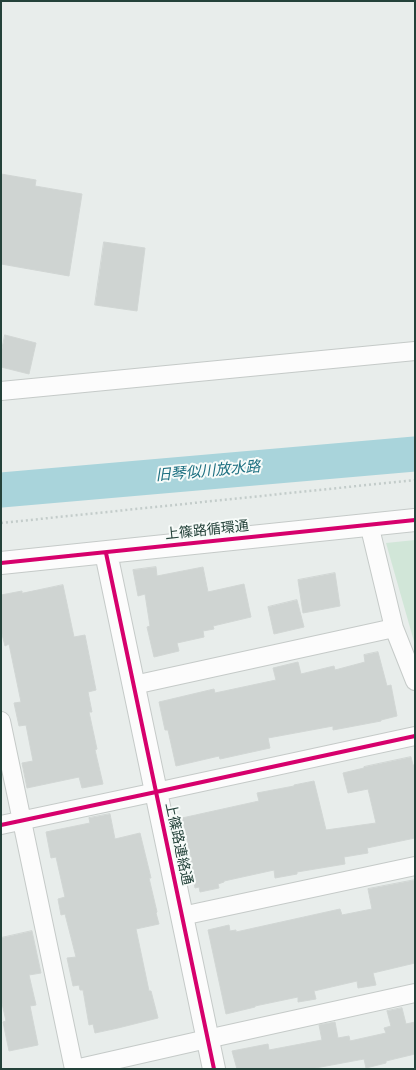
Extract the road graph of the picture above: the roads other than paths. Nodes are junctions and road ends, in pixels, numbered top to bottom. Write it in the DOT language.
graph roads {
  1 [pos="415,351"];
  2 [pos="1,391"];
  3 [pos="415,520"];
  4 [pos="369,524"];
  5 [pos="106,553"];
  6 [pos="1,563"];
  7 [pos="394,628"];
  8 [pos="415,681"];
  9 [pos="134,685"];
  10 [pos="1,721"];
  11 [pos="415,736"];
  12 [pos="156,792"];
  13 [pos="22,820"];
  14 [pos="1,825"];
  15 [pos="415,866"];
  16 [pos="182,916"];
  17 [pos="415,993"];
  18 [pos="207,1039"];
  19 [pos="74,1069"];
  20 [pos="214,1069"];
  1 -- 2 [label="street"];
  3 -- 4 [label="street, 上篠路循環通"];
  4 -- 5 [label="street, 上篠路循環通"];
  4 -- 7 [label="street"];
  5 -- 6 [label="street, 上篠路循環通"];
  5 -- 9 [label="street, 上篠路連絡通"];
  7 -- 8 [label="street"];
  7 -- 9 [label="street"];
  9 -- 12 [label="street, 上篠路連絡通"];
  10 -- 13 [label="street"];
  11 -- 12 [label="street"];
  12 -- 13 [label="street"];
  12 -- 16 [label="street, 上篠路連絡通"];
  13 -- 14 [label="street"];
  13 -- 19 [label="street"];
  15 -- 16 [label="street"];
  16 -- 18 [label="street, 上篠路連絡通"];
  17 -- 18 [label="street"];
  18 -- 19 [label="street"];
  18 -- 20 [label="street, 上篠路連絡通"];
}
